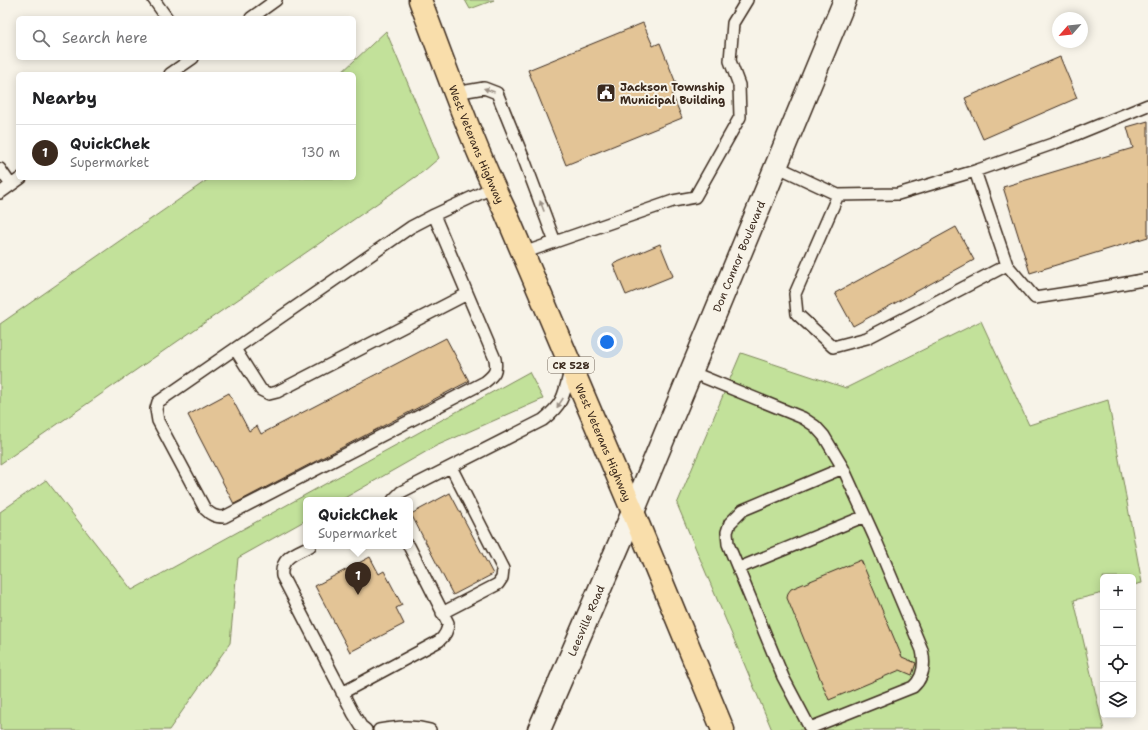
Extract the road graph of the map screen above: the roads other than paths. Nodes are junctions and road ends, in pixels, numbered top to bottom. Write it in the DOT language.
graph roads {
  1 [pos="154,0"];
  2 [pos="276,0"];
  3 [pos="420,0"];
  4 [pos="747,0"];
  5 [pos="845,0"];
  6 [pos="166,16"];
  7 [pos="254,16"];
  8 [pos="190,60"];
  9 [pos="173,72"];
  10 [pos="455,93"];
  11 [pos="1148,105"];
  12 [pos="776,166"];
  13 [pos="0,169"];
  14 [pos="976,171"];
  15 [pos="19,180"];
  16 [pos="11,185"];
  17 [pos="494,188"];
  18 [pos="0,193"];
  19 [pos="838,195"];
  20 [pos="434,215"];
  21 [pos="555,242"];
  22 [pos="523,253"];
  23 [pos="1007,265"];
  24 [pos="1148,278"];
  25 [pos="467,294"];
  26 [pos="235,349"];
  27 [pos="571,366"];
  28 [pos="691,372"];
  29 [pos="451,467"];
  30 [pos="844,468"];
  31 [pos="396,497"];
  32 [pos="633,512"];
  33 [pos="865,516"];
  34 [pos="304,549"];
  35 [pos="410,549"];
  36 [pos="739,568"];
  37 [pos="442,613"];
  38 [pos="342,693"];
  39 [pos="810,729"];
  40 [pos="366,730"];
  41 [pos="379,730"];
  42 [pos="430,730"];
  43 [pos="538,730"];
  44 [pos="724,730"];
  1 -- 6 [label="lane"];
  2 -- 7 [label="lane"];
  3 -- 10 [label="main road, West Veterans Highway / CR 528"];
  4 -- 21 [label="lane"];
  5 -- 12 [label="street, Don Connor Boulevard"];
  8 -- 9 [label="lane"];
  10 -- 17 [label="main road, West Veterans Highway / CR 528"];
  21 -- 10 [label="lane, one-way"];
  11 -- 14 [label="lane"];
  12 -- 19 [label="lane"];
  12 -- 28 [label="street, Don Connor Boulevard"];
  13 -- 16 [label="lane"];
  14 -- 19 [label="lane"];
  14 -- 23 [label="lane"];
  15 -- 16 [label="lane"];
  16 -- 18 [label="lane"];
  17 -- 20 [label="lane"];
  17 -- 22 [label="main road, West Veterans Highway / CR 528"];
  19 -- 23 [label="lane"];
  20 -- 25 [label="lane"];
  20 -- 26 [label="lane"];
  21 -- 22 [label="lane"];
  22 -- 27 [label="main road, West Veterans Highway / CR 528"];
  23 -- 24 [label="lane"];
  25 -- 26 [label="lane"];
  25 -- 26 [label="lane"];
  27 -- 29 [label="lane, one-way"];
  27 -- 32 [label="main road, West Veterans Highway / CR 528"];
  28 -- 30 [label="lane"];
  28 -- 32 [label="street, Don Connor Boulevard"];
  29 -- 31 [label="lane"];
  29 -- 37 [label="lane"];
  30 -- 33 [label="lane"];
  30 -- 36 [label="lane"];
  32 -- 43 [label="street, Leesville Road"];
  32 -- 44 [label="main road, West Veterans Highway / CR 528"];
  33 -- 36 [label="lane"];
  33 -- 39 [label="lane"];
  34 -- 38 [label="lane"];
  35 -- 37 [label="lane"];
  36 -- 39 [label="lane"];
  37 -- 38 [label="lane"];
  38 -- 40 [label="lane"];
  41 -- 42 [label="lane"];
}
